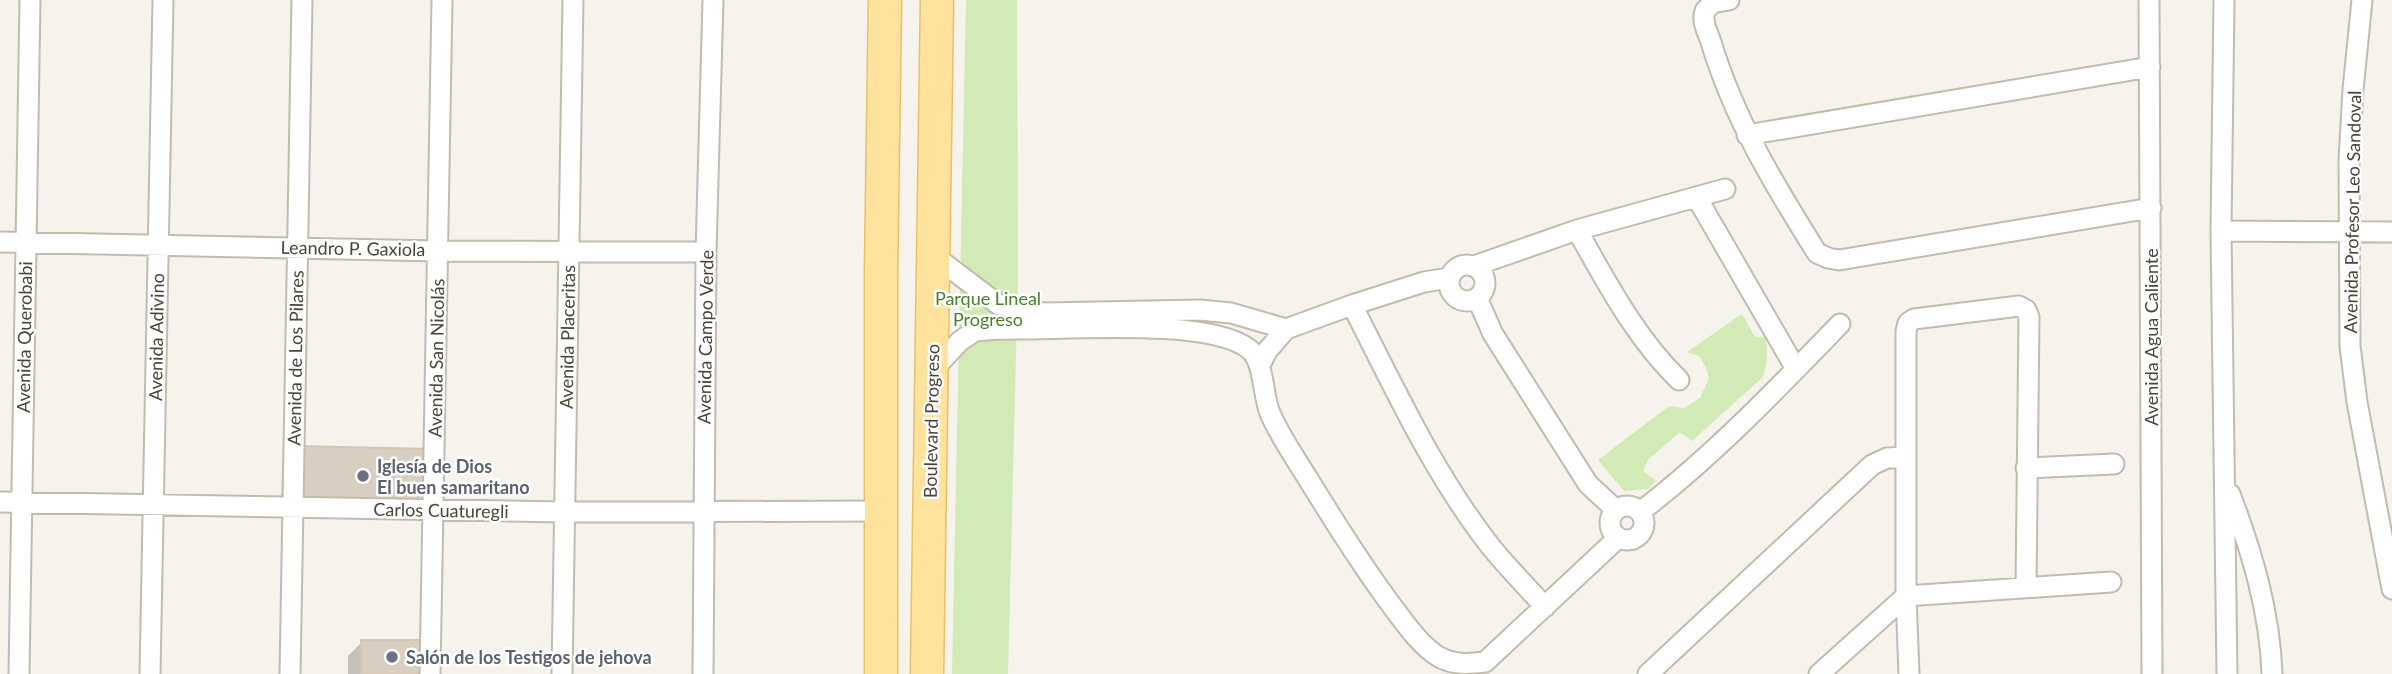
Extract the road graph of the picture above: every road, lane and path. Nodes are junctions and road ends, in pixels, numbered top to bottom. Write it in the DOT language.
graph roads {
  1 [pos="30,0"];
  2 [pos="163,0"];
  3 [pos="302,0"];
  4 [pos="442,0"];
  5 [pos="573,0"];
  6 [pos="713,0"];
  7 [pos="885,0"];
  8 [pos="937,0"];
  9 [pos="2149,0"];
  10 [pos="2224,0"];
  11 [pos="2362,0"];
  12 [pos="1720,1"];
  13 [pos="2150,67"];
  14 [pos="1747,135"];
  15 [pos="1725,189"];
  16 [pos="1697,198"];
  17 [pos="2151,208"];
  18 [pos="1577,230"];
  19 [pos="2221,231"];
  20 [pos="2348,232"];
  21 [pos="2392,232"];
  22 [pos="0,242"];
  23 [pos="26,242"];
  24 [pos="158,243"];
  25 [pos="298,247"];
  26 [pos="569,250"];
  27 [pos="438,251"];
  28 [pos="706,252"];
  29 [pos="933,254"];
  30 [pos="1475,266"];
  31 [pos="1449,278"];
  32 [pos="1477,298"];
  33 [pos="1352,304"];
  34 [pos="1200,310"];
  35 [pos="1012,320"];
  36 [pos="1050,320"];
  37 [pos="1840,324"];
  38 [pos="1286,329"];
  39 [pos="1197,330"];
  40 [pos="1260,365"];
  41 [pos="1796,369"];
  42 [pos="932,371"];
  43 [pos="1679,380"];
  44 [pos="1906,457"];
  45 [pos="2114,464"];
  46 [pos="2026,468"];
  47 [pos="2225,480"];
  48 [pos="0,502"];
  49 [pos="22,502"];
  50 [pos="153,505"];
  51 [pos="292,508"];
  52 [pos="433,510"];
  53 [pos="1616,510"];
  54 [pos="882,511"];
  55 [pos="564,512"];
  56 [pos="703,512"];
  57 [pos="1640,512"];
  58 [pos="1618,538"];
  59 [pos="2112,582"];
  60 [pos="2026,587"];
  61 [pos="2392,589"];
  62 [pos="1906,596"];
  63 [pos="1545,607"];
  64 [pos="1439,666"];
  65 [pos="1485,668"];
  66 [pos="19,674"];
  67 [pos="150,674"];
  68 [pos="290,674"];
  69 [pos="430,674"];
  70 [pos="562,674"];
  71 [pos="703,674"];
  72 [pos="881,674"];
  73 [pos="927,674"];
  74 [pos="1648,674"];
  75 [pos="1819,674"];
  76 [pos="1909,674"];
  77 [pos="2152,674"];
  78 [pos="2227,674"];
  79 [pos="2272,674"];
  1 -- 23 [label="street, Avenida Querobabi"];
  2 -- 24 [label="street, Avenida Adivino"];
  3 -- 25 [label="street, Avenida de Los Pilares"];
  4 -- 27 [label="street, Avenida San Nicolás"];
  5 -- 26 [label="street, Avenida Placeritas"];
  6 -- 28 [label="street, Avenida Campo Verde"];
  7 -- 54 [label="main road"];
  8 -- 29 [label="main road, Boulevard Progreso"];
  9 -- 13 [label="street, Avenida Agua Caliente"];
  10 -- 19 [label="street"];
  11 -- 20 [label="street, Avenida Profesor Leo Sandoval"];
  12 -- 14 [label="street"];
  13 -- 14 [label="street"];
  13 -- 17 [label="street, Avenida Agua Caliente"];
  14 -- 17 [label="street"];
  15 -- 16 [label="street"];
  16 -- 18 [label="street"];
  16 -- 41 [label="street"];
  17 -- 77 [label="street, Avenida Agua Caliente"];
  18 -- 30 [label="street"];
  18 -- 43 [label="street"];
  19 -- 20 [label="street"];
  19 -- 47 [label="street"];
  20 -- 21 [label="street"];
  20 -- 61 [label="street, Avenida Profesor Leo Sandoval"];
  22 -- 23 [label="street, Leandro P. Gaxiola"];
  23 -- 24 [label="street, Leandro P. Gaxiola"];
  23 -- 49 [label="street, Avenida Querobabi"];
  24 -- 25 [label="street, Leandro P. Gaxiola"];
  24 -- 50 [label="street, Avenida Adivino"];
  25 -- 27 [label="street, Leandro P. Gaxiola"];
  25 -- 51 [label="street, Avenida de Los Pilares"];
  26 -- 27 [label="street, Leandro P. Gaxiola"];
  26 -- 28 [label="street, Leandro P. Gaxiola"];
  26 -- 55 [label="street, Avenida Placeritas"];
  27 -- 52 [label="street, Avenida San Nicolás"];
  28 -- 56 [label="street, Avenida Campo Verde"];
  29 -- 35 [label="street"];
  29 -- 42 [label="main road, Boulevard Progreso"];
  30 -- 31 [label="street"];
  30 -- 32 [label="street"];
  31 -- 32 [label="street"];
  31 -- 33 [label="street"];
  32 -- 53 [label="street"];
  33 -- 38 [label="street"];
  33 -- 63 [label="street"];
  34 -- 36 [label="street"];
  34 -- 38 [label="street"];
  34 -- 39 [label="street"];
  35 -- 36 [label="street"];
  35 -- 42 [label="street"];
  36 -- 39 [label="street"];
  37 -- 41 [label="street"];
  38 -- 40 [label="street"];
  39 -- 40 [label="street"];
  40 -- 64 [label="street"];
  41 -- 57 [label="street"];
  42 -- 73 [label="main road, Boulevard Progreso"];
  44 -- 46 [label="street"];
  44 -- 62 [label="street"];
  44 -- 74 [label="street"];
  45 -- 46 [label="street"];
  46 -- 60 [label="street"];
  47 -- 78 [label="street"];
  47 -- 79 [label="street"];
  48 -- 49 [label="street, Carlos Cuaturegli"];
  49 -- 50 [label="street, Carlos Cuaturegli"];
  49 -- 66 [label="street, Avenida Querobabi"];
  50 -- 51 [label="street, Carlos Cuaturegli"];
  50 -- 67 [label="street, Avenida Adivino"];
  51 -- 52 [label="street, Carlos Cuaturegli"];
  51 -- 68 [label="street, Avenida de Los Pilares"];
  52 -- 55 [label="street, Carlos Cuaturegli"];
  52 -- 69 [label="street, Avenida San Nicolás"];
  53 -- 57 [label="street"];
  53 -- 58 [label="street"];
  54 -- 56 [label="street, Carlos Cuaturegli"];
  54 -- 72 [label="main road"];
  55 -- 56 [label="street, Carlos Cuaturegli"];
  55 -- 70 [label="street, Avenida Placeritas"];
  56 -- 71 [label="street, Avenida Campo Verde"];
  57 -- 58 [label="street"];
  58 -- 63 [label="street"];
  59 -- 60 [label="street"];
  60 -- 62 [label="street"];
  62 -- 75 [label="street"];
  62 -- 76 [label="street"];
  63 -- 65 [label="street"];
  64 -- 65 [label="street"];
}
